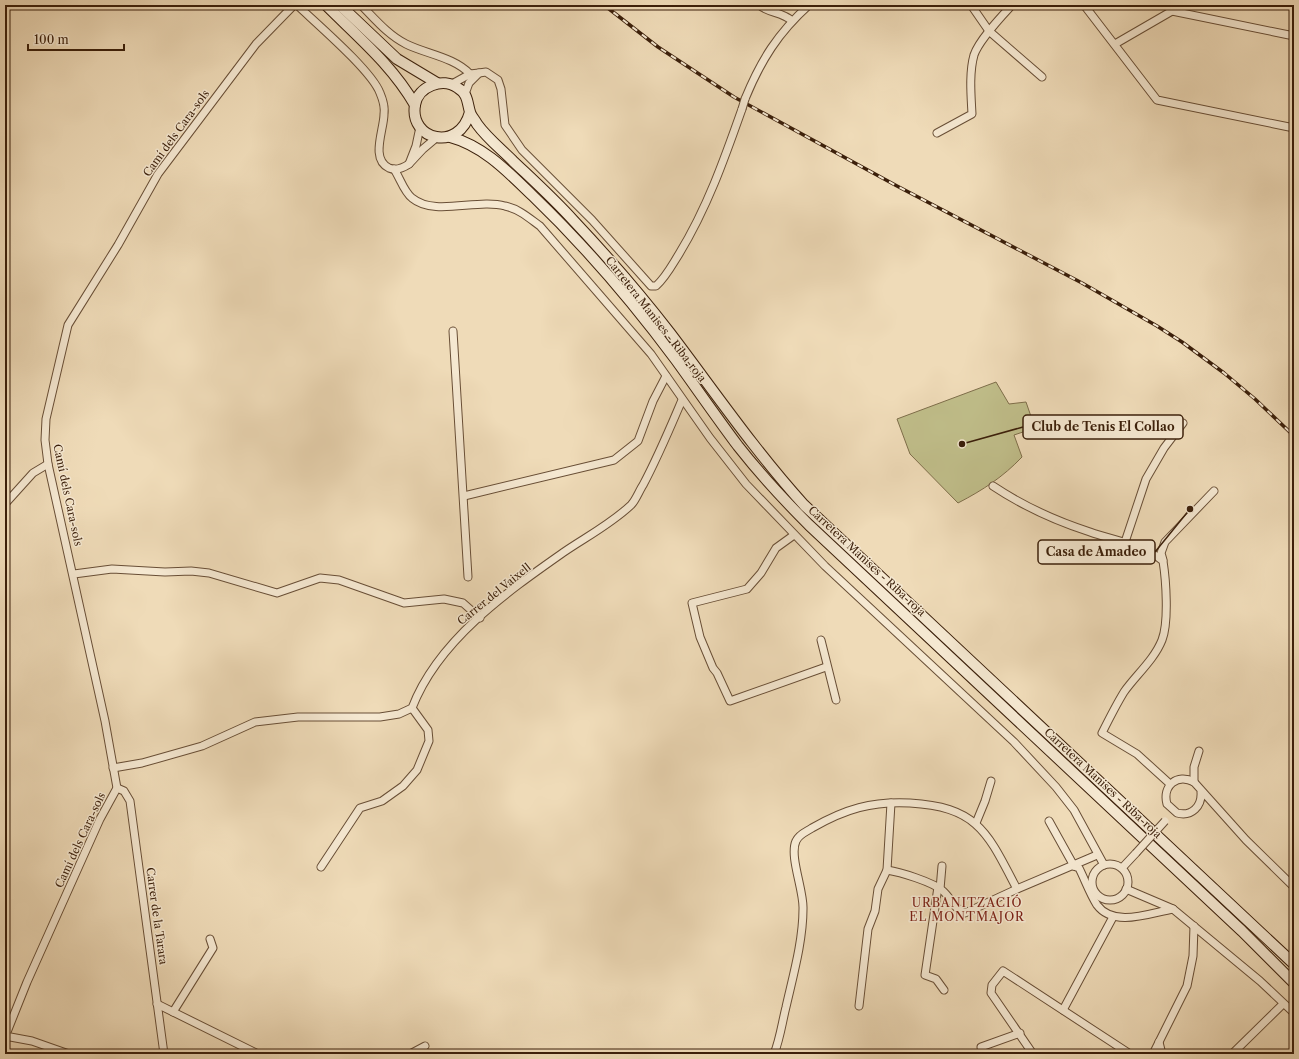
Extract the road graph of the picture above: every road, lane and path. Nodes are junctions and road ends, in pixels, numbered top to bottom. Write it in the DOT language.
graph roads {
  1 [pos="294,5"];
  2 [pos="297,5"];
  3 [pos="326,5"];
  4 [pos="340,5"];
  5 [pos="361,5"];
  6 [pos="759,5"];
  7 [pos="810,5"];
  8 [pos="971,5"];
  9 [pos="1012,5"];
  10 [pos="1084,5"];
  11 [pos="1167,5"];
  12 [pos="1174,8"];
  13 [pos="792,21"];
  14 [pos="989,31"];
  15 [pos="1294,36"];
  16 [pos="1115,44"];
  17 [pos="479,73"];
  18 [pos="470,74"];
  19 [pos="1042,77"];
  20 [pos="437,83"];
  21 [pos="452,84"];
  22 [pos="465,94"];
  23 [pos="415,105"];
  24 [pos="470,112"];
  25 [pos="420,127"];
  26 [pos="1294,128"];
  27 [pos="937,133"];
  28 [pos="450,137"];
  29 [pos="436,138"];
  30 [pos="409,164"];
  31 [pos="394,169"];
  32 [pos="453,331"];
  33 [pos="666,376"];
  34 [pos="682,400"];
  35 [pos="1183,423"];
  36 [pos="48,464"];
  37 [pos="993,486"];
  38 [pos="1214,491"];
  39 [pos="464,496"];
  40 [pos="5,504"];
  41 [pos="794,535"];
  42 [pos="1125,542"];
  43 [pos="1164,561"];
  44 [pos="74,574"];
  45 [pos="468,577"];
  46 [pos="480,618"];
  47 [pos="821,640"];
  48 [pos="826,667"];
  49 [pos="836,700"];
  50 [pos="412,708"];
  51 [pos="1199,751"];
  52 [pos="113,768"];
  53 [pos="991,780"];
  54 [pos="1194,782"];
  55 [pos="1170,784"];
  56 [pos="117,788"];
  57 [pos="1201,792"];
  58 [pos="891,803"];
  59 [pos="1173,811"];
  60 [pos="1049,821"];
  61 [pos="976,823"];
  62 [pos="1097,855"];
  63 [pos="1104,865"];
  64 [pos="942,866"];
  65 [pos="1074,866"];
  66 [pos="321,867"];
  67 [pos="1122,868"];
  68 [pos="887,870"];
  69 [pos="1294,887"];
  70 [pos="939,888"];
  71 [pos="1017,889"];
  72 [pos="1126,889"];
  73 [pos="1173,909"];
  74 [pos="1113,917"];
  75 [pos="1194,926"];
  76 [pos="210,939"];
  77 [pos="1294,964"];
  78 [pos="1294,983"];
  79 [pos="944,990"];
  80 [pos="157,1004"];
  81 [pos="1283,1004"];
  82 [pos="859,1006"];
  83 [pos="1063,1010"];
  84 [pos="173,1012"];
  85 [pos="1294,1013"];
  86 [pos="1020,1034"];
  87 [pos="5,1036"];
  88 [pos="1159,1042"];
  89 [pos="425,1046"];
  90 [pos="70,1054"];
  91 [pos="164,1054"];
  92 [pos="258,1054"];
  93 [pos="410,1054"];
  94 [pos="774,1054"];
  95 [pos="982,1054"];
  96 [pos="1033,1054"];
  97 [pos="1130,1054"];
  98 [pos="1153,1054"];
  99 [pos="1162,1054"];
  100 [pos="1232,1054"];
  1 -- 36 [label="street, Camí dels Cara-sols"];
  2 -- 31 [label="street"];
  3 -- 23 [label="main road"];
  4 -- 20 [label="main road"];
  5 -- 18 [label="street"];
  6 -- 13 [label="street"];
  7 -- 13 [label="street"];
  8 -- 14 [label="street"];
  9 -- 14 [label="street"];
  10 -- 16 [label="street"];
  11 -- 12 [label="street"];
  12 -- 15 [label="street"];
  12 -- 16 [label="street"];
  13 -- 17 [label="street, bridge"];
  14 -- 19 [label="street"];
  14 -- 27 [label="street"];
  16 -- 26 [label="street"];
  17 -- 18 [label="street"];
  17 -- 22 [label="street"];
  18 -- 21 [label="street"];
  20 -- 21 [label="main road"];
  20 -- 23 [label="main road"];
  21 -- 22 [label="main road"];
  22 -- 24 [label="main road"];
  23 -- 25 [label="main road"];
  24 -- 28 [label="main road"];
  24 -- 77 [label="main road, Carretera Manises - Riba-roja"];
  25 -- 29 [label="main road"];
  25 -- 30 [label="street"];
  28 -- 29 [label="main road"];
  28 -- 78 [label="main road, Carretera Manises - Riba-roja"];
  29 -- 30 [label="street"];
  30 -- 31 [label="street"];
  31 -- 33 [label="street"];
  32 -- 39 [label="street"];
  33 -- 34 [label="street"];
  33 -- 39 [label="street"];
  34 -- 41 [label="street"];
  34 -- 46 [label="street, Carrer del Vaixell"];
  35 -- 42 [label="street"];
  36 -- 40 [label="street"];
  36 -- 44 [label="street, Camí dels Cara-sols"];
  37 -- 42 [label="street"];
  38 -- 43 [label="street"];
  39 -- 45 [label="street"];
  41 -- 48 [label="street"];
  41 -- 62 [label="street"];
  42 -- 43 [label="street"];
  43 -- 55 [label="street"];
  44 -- 46 [label="street"];
  44 -- 52 [label="street, Camí dels Cara-sols"];
  46 -- 50 [label="street, Carrer del Vaixell"];
  47 -- 48 [label="street"];
  48 -- 49 [label="street"];
  50 -- 52 [label="street"];
  50 -- 66 [label="street"];
  51 -- 54 [label="street"];
  52 -- 56 [label="street, Camí dels Cara-sols"];
  53 -- 61 [label="street"];
  54 -- 55 [label="street"];
  54 -- 57 [label="street"];
  55 -- 59 [label="street"];
  56 -- 80 [label="street, Carrer de la Tarara"];
  56 -- 87 [label="street, Camí dels Cara-sols"];
  57 -- 59 [label="street"];
  57 -- 69 [label="street"];
  58 -- 61 [label="street"];
  58 -- 68 [label="street"];
  58 -- 94 [label="street"];
  59 -- 67 [label="street, bridge"];
  60 -- 65 [label="street"];
  61 -- 71 [label="street"];
  62 -- 63 [label="street"];
  62 -- 65 [label="street"];
  63 -- 67 [label="street"];
  63 -- 72 [label="street"];
  64 -- 70 [label="street"];
  65 -- 71 [label="street"];
  65 -- 74 [label="street"];
  67 -- 72 [label="street"];
  68 -- 70 [label="street"];
  68 -- 82 [label="street"];
  70 -- 71 [label="street"];
  70 -- 79 [label="street"];
  72 -- 73 [label="street"];
  73 -- 74 [label="street"];
  73 -- 75 [label="street"];
  74 -- 83 [label="street"];
  75 -- 81 [label="street"];
  75 -- 88 [label="street"];
  76 -- 84 [label="street"];
  80 -- 84 [label="street"];
  80 -- 91 [label="street, Carrer de la Tarara"];
  81 -- 85 [label="street"];
  81 -- 100 [label="street"];
  83 -- 86 [label="street"];
  83 -- 97 [label="street"];
  84 -- 92 [label="street"];
  86 -- 95 [label="street"];
  86 -- 96 [label="street"];
  87 -- 90 [label="street"];
  88 -- 98 [label="street"];
  88 -- 99 [label="street"];
  89 -- 93 [label="street"];
}
